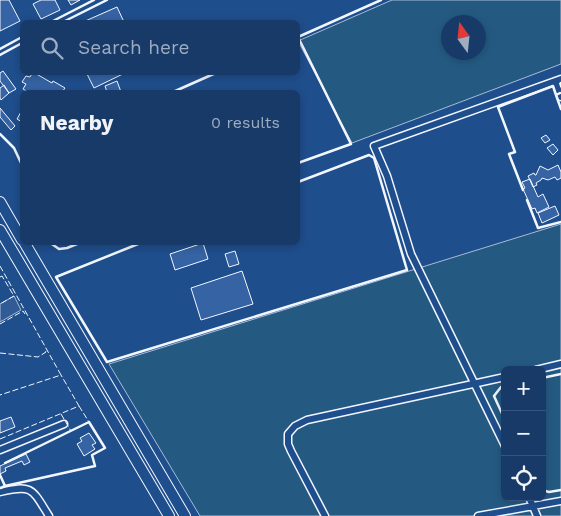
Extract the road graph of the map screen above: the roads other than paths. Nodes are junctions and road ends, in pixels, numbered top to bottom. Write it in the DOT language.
graph roads {
  1 [pos="558,80"];
  2 [pos="561,97"];
  3 [pos="0,202"];
  4 [pos="0,230"];
  5 [pos="20,236"];
  6 [pos="25,245"];
  7 [pos="561,364"];
  8 [pos="546,368"];
  9 [pos="501,378"];
  10 [pos="474,384"];
  11 [pos="64,424"];
  12 [pos="501,438"];
  13 [pos="0,450"];
  14 [pos="0,492"];
  15 [pos="531,501"];
  16 [pos="561,501"];
  17 [pos="533,506"];
  18 [pos="49,516"];
  19 [pos="169,516"];
  20 [pos="185,516"];
  21 [pos="325,516"];
  22 [pos="478,516"];
  23 [pos="538,516"];
  1 -- 2 [label="street"];
  1 -- 10 [label="street"];
  3 -- 5 [label="main road"];
  4 -- 19 [label="main road"];
  6 -- 20 [label="main road"];
  7 -- 8 [label="street"];
  9 -- 10 [label="street"];
  10 -- 12 [label="street"];
  10 -- 21 [label="street"];
  11 -- 13 [label="street"];
  14 -- 18 [label="street"];
  15 -- 17 [label="street"];
  16 -- 17 [label="street"];
  17 -- 22 [label="street"];
  17 -- 23 [label="street"];
}
